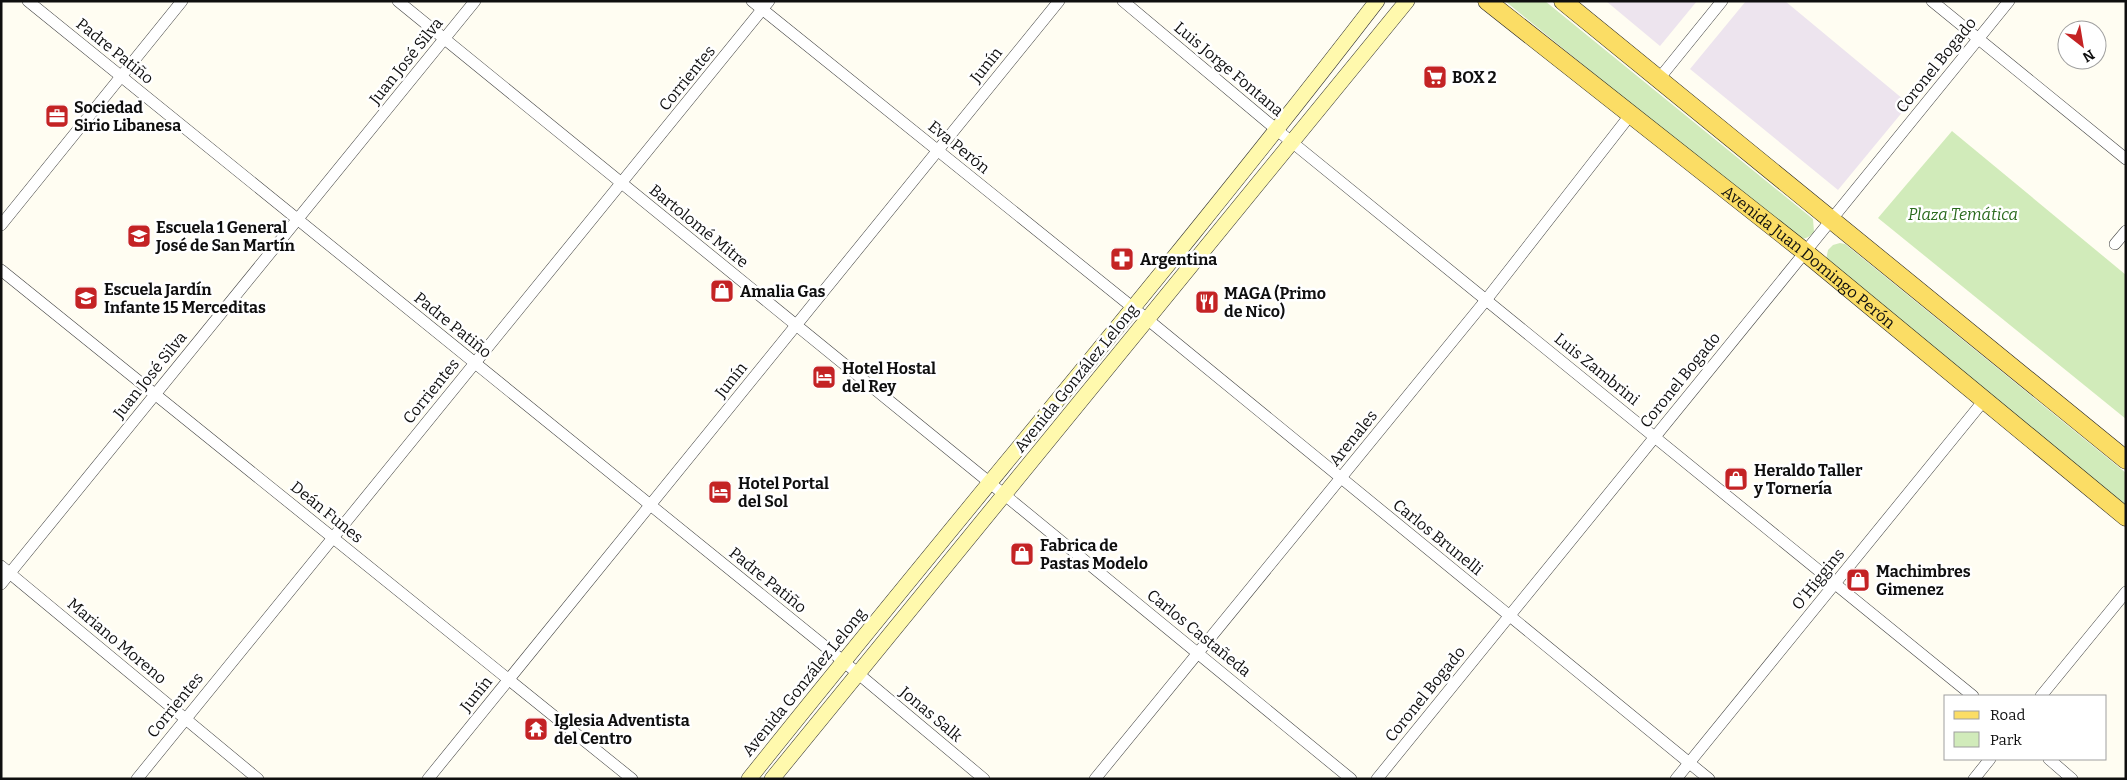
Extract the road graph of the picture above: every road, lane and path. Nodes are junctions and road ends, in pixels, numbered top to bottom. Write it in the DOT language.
graph roads {
  1 [pos="28,1"];
  2 [pos="182,1"];
  3 [pos="398,1"];
  4 [pos="475,1"];
  5 [pos="752,1"];
  6 [pos="1060,1"];
  7 [pos="1123,1"];
  8 [pos="1377,1"];
  9 [pos="1407,1"];
  10 [pos="1487,1"];
  11 [pos="1563,1"];
  12 [pos="1722,1"];
  13 [pos="1932,1"];
  14 [pos="2009,1"];
  15 [pos="766,6"];
  16 [pos="444,39"];
  17 [pos="1978,39"];
  18 [pos="121,77"];
  19 [pos="1658,80"];
  20 [pos="1631,114"];
  21 [pos="1278,130"];
  22 [pos="1292,142"];
  23 [pos="938,150"];
  24 [pos="2126,159"];
  25 [pos="622,185"];
  26 [pos="298,219"];
  27 [pos="1830,220"];
  28 [pos="1,225"];
  29 [pos="2126,231"];
  30 [pos="2115,244"];
  31 [pos="1805,252"];
  32 [pos="1,270"];
  33 [pos="1486,300"];
  34 [pos="1132,308"];
  35 [pos="1147,319"];
  36 [pos="796,326"];
  37 [pos="474,364"];
  38 [pos="156,393"];
  39 [pos="1984,400"];
  40 [pos="1654,437"];
  41 [pos="2126,460"];
  42 [pos="1340,478"];
  43 [pos="989,482"];
  44 [pos="1003,494"];
  45 [pos="650,506"];
  46 [pos="2126,516"];
  47 [pos="333,539"];
  48 [pos="6,569"];
  49 [pos="1,584"];
  50 [pos="1835,584"];
  51 [pos="2126,592"];
  52 [pos="1509,616"];
  53 [pos="1197,653"];
  54 [pos="843,661"];
  55 [pos="857,673"];
  56 [pos="509,679"];
  57 [pos="1972,695"];
  58 [pos="2042,695"];
  59 [pos="185,719"];
  60 [pos="1989,760"];
  61 [pos="2050,760"];
  62 [pos="1689,763"];
  63 [pos="137,779"];
  64 [pos="258,779"];
  65 [pos="428,779"];
  66 [pos="632,779"];
  67 [pos="749,779"];
  68 [pos="772,779"];
  69 [pos="984,779"];
  70 [pos="1095,779"];
  71 [pos="1350,779"];
  72 [pos="1377,779"];
  73 [pos="1676,779"];
  74 [pos="1709,779"];
  75 [pos="1974,779"];
  76 [pos="2072,779"];
  1 -- 18 [label="street, Padre Patiño"];
  2 -- 18 [label="street"];
  3 -- 16 [label="street, Bartolomé Mitre"];
  4 -- 16 [label="street, Juan José Silva"];
  5 -- 15 [label="street, Eva Perón"];
  6 -- 23 [label="street, Junín"];
  7 -- 21 [label="street, Luis Jorge Fontana"];
  8 -- 21 [label="main road, Avenida González Lelong"];
  9 -- 22 [label="main road, Avenida González Lelong"];
  10 -- 20 [label="main road, Avenida Juan Domingo Perón"];
  11 -- 19 [label="main road"];
  12 -- 19 [label="street"];
  13 -- 17 [label="street"];
  14 -- 17 [label="street, Coronel Bogado"];
  15 -- 23 [label="street, Eva Perón"];
  15 -- 25 [label="street, Corrientes"];
  16 -- 25 [label="street, Bartolomé Mitre"];
  16 -- 26 [label="street, Juan José Silva"];
  17 -- 24 [label="street"];
  17 -- 27 [label="street, Coronel Bogado"];
  18 -- 26 [label="street, Padre Patiño"];
  18 -- 28 [label="street"];
  19 -- 27 [label="main road"];
  20 -- 31 [label="main road, Avenida Juan Domingo Perón"];
  20 -- 33 [label="street, Arenales"];
  21 -- 22 [label="street, Luis Jorge Fontana"];
  21 -- 34 [label="main road, Avenida González Lelong"];
  22 -- 33 [label="street, Luis Zambrini"];
  22 -- 35 [label="main road, Avenida González Lelong"];
  23 -- 34 [label="street, Eva Perón"];
  23 -- 36 [label="street, Junín"];
  25 -- 36 [label="street, Bartolomé Mitre"];
  25 -- 37 [label="street, Corrientes"];
  26 -- 37 [label="street, Padre Patiño"];
  26 -- 38 [label="street, Juan José Silva"];
  27 -- 31 [label="street, Coronel Bogado"];
  27 -- 41 [label="main road"];
  29 -- 30 [label="street"];
  31 -- 39 [label="main road, Avenida Juan Domingo Perón"];
  31 -- 40 [label="street, Coronel Bogado"];
  32 -- 38 [label="street, Deán Funes"];
  33 -- 40 [label="street, Luis Zambrini"];
  33 -- 42 [label="street, Arenales"];
  34 -- 35 [label="street, Eva Perón"];
  34 -- 43 [label="main road, Avenida González Lelong"];
  35 -- 42 [label="street, Carlos Brunelli"];
  35 -- 44 [label="main road, Avenida González Lelong"];
  36 -- 43 [label="street, Bartolomé Mitre"];
  36 -- 45 [label="street, Junín"];
  37 -- 45 [label="street, Padre Patiño"];
  37 -- 47 [label="street, Corrientes"];
  38 -- 47 [label="street, Deán Funes"];
  38 -- 48 [label="street, Juan José Silva"];
  39 -- 46 [label="main road, Avenida Juan Domingo Perón"];
  39 -- 50 [label="street, O'Higgins"];
  40 -- 50 [label="street, Luis Zambrini"];
  40 -- 52 [label="street, Coronel Bogado"];
  42 -- 52 [label="street, Carlos Brunelli"];
  42 -- 53 [label="street, Arenales"];
  43 -- 44 [label="street, Bartolomé Mitre"];
  43 -- 54 [label="main road, Avenida González Lelong"];
  44 -- 53 [label="street, Carlos Castañeda"];
  44 -- 55 [label="main road, Avenida González Lelong"];
  45 -- 54 [label="street, Padre Patiño"];
  45 -- 56 [label="street, Junín"];
  47 -- 56 [label="street, Deán Funes"];
  47 -- 59 [label="street, Corrientes"];
  48 -- 49 [label="street, Juan José Silva"];
  48 -- 59 [label="street, Mariano Moreno"];
  50 -- 57 [label="street, Luis Zambrini"];
  50 -- 62 [label="street, O'Higgins"];
  51 -- 58 [label="street"];
  52 -- 62 [label="street, Carlos Brunelli"];
  52 -- 72 [label="street, Coronel Bogado"];
  53 -- 70 [label="street, Arenales"];
  53 -- 71 [label="street, Carlos Castañeda"];
  54 -- 55 [label="street, Padre Patiño"];
  54 -- 67 [label="main road, Avenida González Lelong"];
  55 -- 68 [label="main road, Avenida González Lelong"];
  55 -- 69 [label="street, Jonas Salk"];
  56 -- 65 [label="street, Junín"];
  56 -- 66 [label="street, Deán Funes"];
  59 -- 63 [label="street, Corrientes"];
  59 -- 64 [label="street, Mariano Moreno"];
  60 -- 75 [label="street"];
  61 -- 76 [label="street"];
  62 -- 73 [label="street, O'Higgins"];
  62 -- 74 [label="street, Carlos Brunelli"];
}
